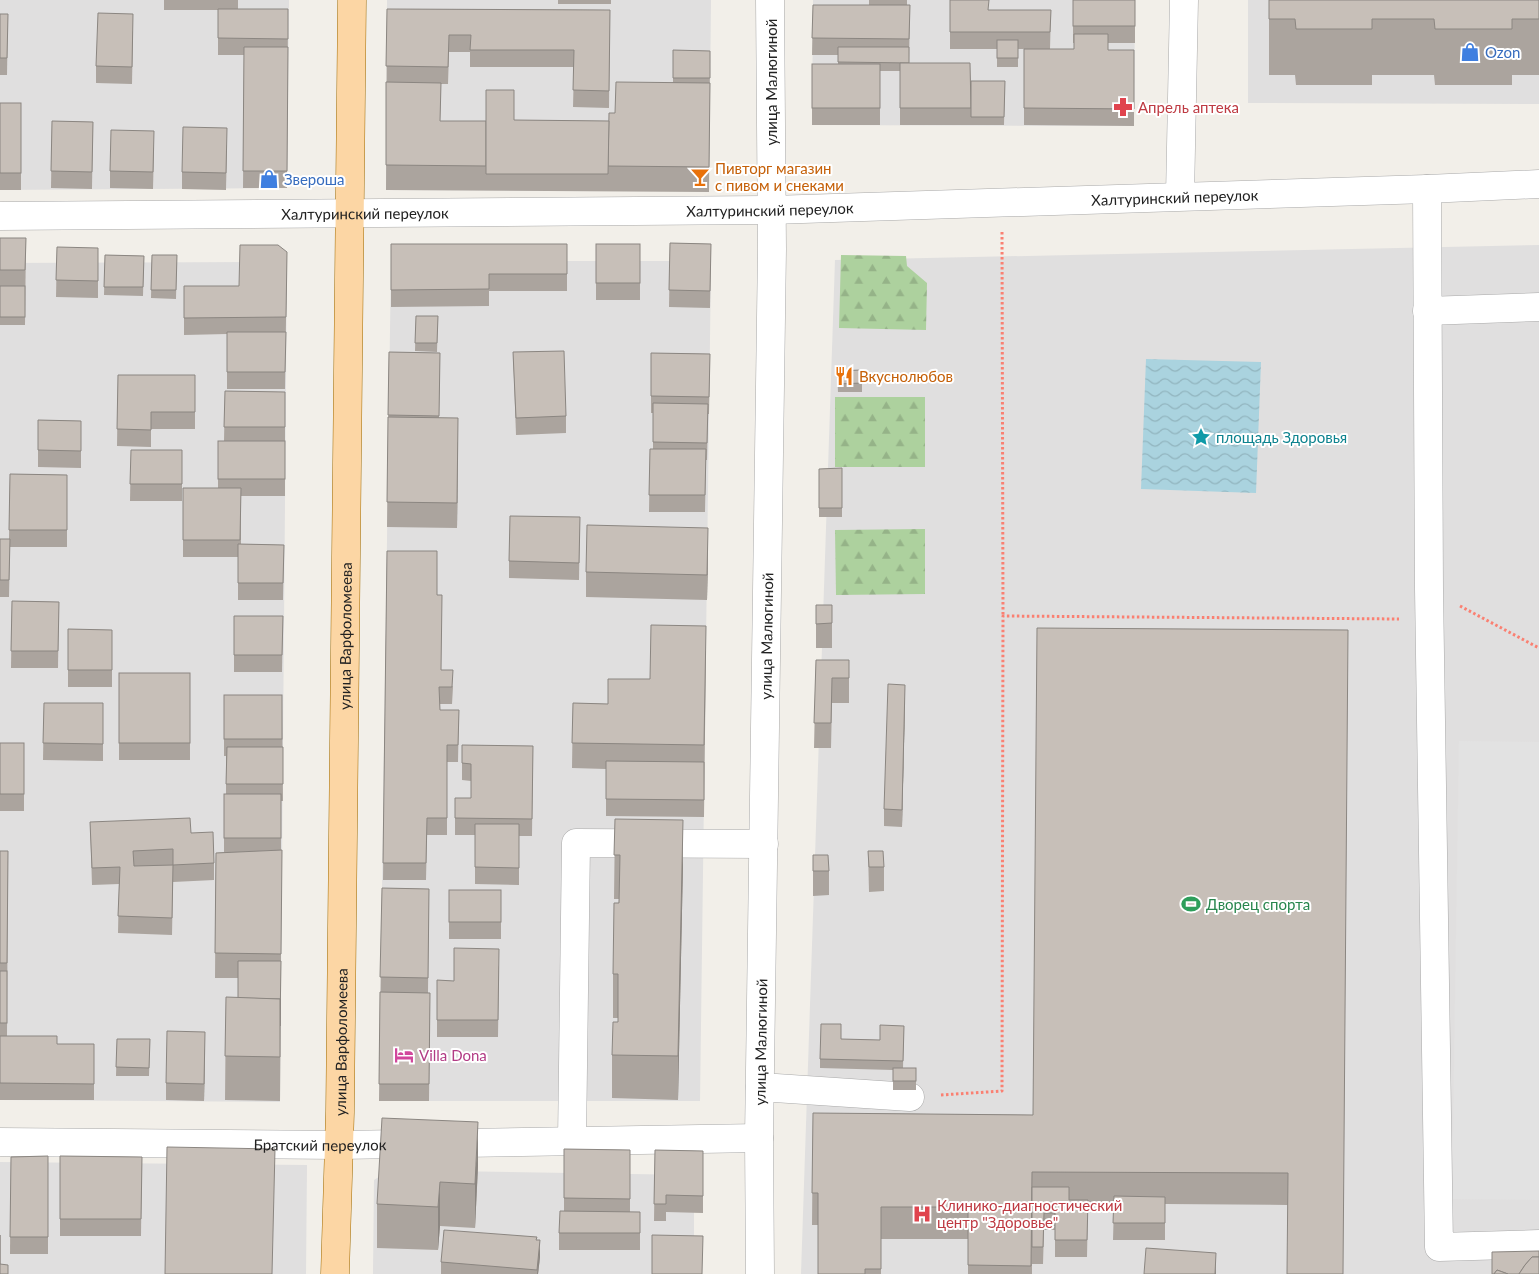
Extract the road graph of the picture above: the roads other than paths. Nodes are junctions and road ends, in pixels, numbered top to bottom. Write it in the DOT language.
graph roads {
  1 [pos="352,0"];
  2 [pos="770,0"];
  3 [pos="1184,0"];
  4 [pos="1539,184"];
  5 [pos="1427,189"];
  6 [pos="1180,196"];
  7 [pos="772,210"];
  8 [pos="350,213"];
  9 [pos="0,216"];
  10 [pos="1539,307"];
  11 [pos="1427,311"];
  12 [pos="764,844"];
  13 [pos="760,1087"];
  14 [pos="910,1097"];
  15 [pos="759,1138"];
  16 [pos="572,1141"];
  17 [pos="0,1142"];
  18 [pos="339,1145"];
  19 [pos="1539,1244"];
  20 [pos="335,1274"];
  21 [pos="760,1274"];
  1 -- 8 [label="main road, улица Варфоломеева"];
  2 -- 7 [label="street, улица Малюгиной"];
  3 -- 6 [label="street"];
  4 -- 5 [label="street, Халтуринский переулок"];
  5 -- 6 [label="street, Халтуринский переулок"];
  5 -- 11 [label="street"];
  6 -- 7 [label="street, Халтуринский переулок"];
  7 -- 8 [label="street, Халтуринский переулок"];
  7 -- 12 [label="street, улица Малюгиной"];
  8 -- 9 [label="street, Халтуринский переулок"];
  8 -- 18 [label="main road, улица Варфоломеева"];
  10 -- 11 [label="street"];
  11 -- 19 [label="street"];
  12 -- 13 [label="street, улица Малюгиной"];
  12 -- 16 [label="street"];
  13 -- 14 [label="street"];
  13 -- 15 [label="street, улица Малюгиной"];
  15 -- 16 [label="street, Братский переулок"];
  15 -- 21 [label="street, улица Малюгиной"];
  16 -- 18 [label="street, Братский переулок"];
  17 -- 18 [label="street, Братский переулок"];
  18 -- 20 [label="main road, улица Варфоломеева"];
}
